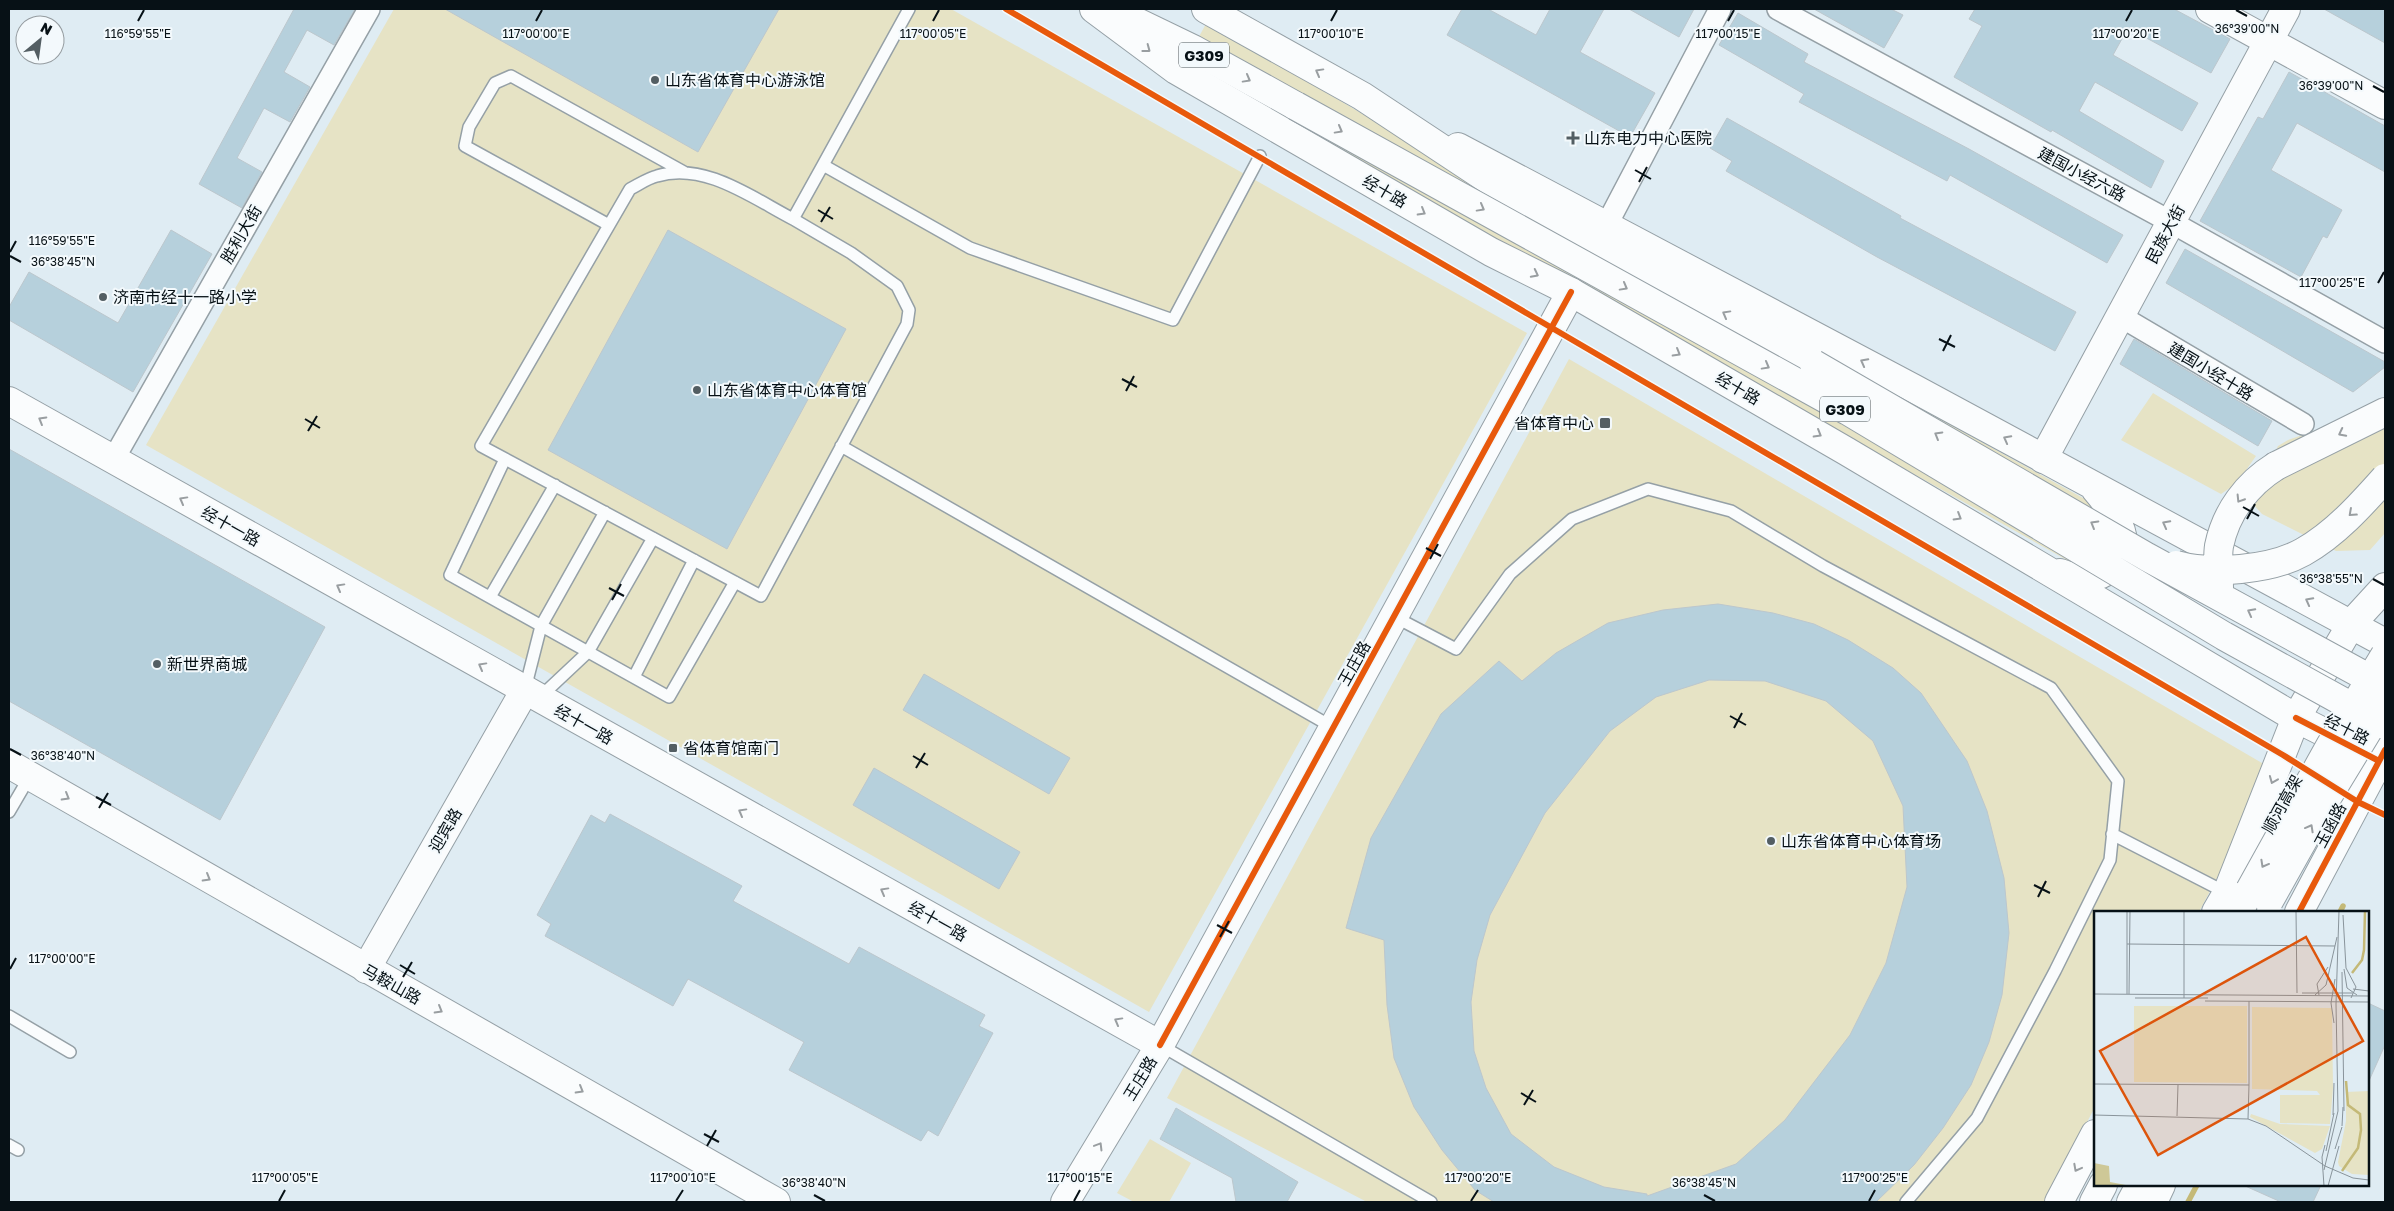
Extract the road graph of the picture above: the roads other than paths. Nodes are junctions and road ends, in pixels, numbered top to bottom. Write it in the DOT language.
graph roads {
  1 [pos="369,9"];
  2 [pos="909,9"];
  3 [pos="1094,9"];
  4 [pos="1110,9"];
  5 [pos="1206,9"];
  6 [pos="1720,9"];
  7 [pos="1778,9"];
  8 [pos="2210,9"];
  9 [pos="2281,10"];
  10 [pos="2268,42"];
  11 [pos="1362,96"];
  12 [pos="2385,105"];
  13 [pos="1260,156"];
  14 [pos="823,165"];
  15 [pos="684,172"];
  16 [pos="793,219"];
  17 [pos="2171,222"];
  18 [pos="609,225"];
  19 [pos="1606,226"];
  20 [pos="1571,292"];
  21 [pos="2120,316"];
  22 [pos="2385,342"];
  23 [pos="9,401"];
  24 [pos="2385,412"];
  25 [pos="2303,424"];
  26 [pos="841,446"];
  27 [pos="505,459"];
  28 [pos="2043,459"];
  29 [pos="113,460"];
  30 [pos="2385,478"];
  31 [pos="2091,484"];
  32 [pos="555,485"];
  33 [pos="604,512"];
  34 [pos="653,538"];
  35 [pos="2147,557"];
  36 [pos="694,560"];
  37 [pos="2044,568"];
  38 [pos="735,582"];
  39 [pos="2385,587"];
  40 [pos="490,597"];
  41 [pos="1395,616"];
  42 [pos="2352,624"];
  43 [pos="542,626"];
  44 [pos="2385,643"];
  45 [pos="588,652"];
  46 [pos="2385,655"];
  47 [pos="2267,660"];
  48 [pos="634,677"];
  49 [pos="2385,687"];
  50 [pos="532,694"];
  51 [pos="2385,702"];
  52 [pos="2296,718"];
  53 [pos="2385,726"];
  54 [pos="1334,728"];
  55 [pos="2383,758"];
  56 [pos="19,770"];
  57 [pos="9,812"];
  58 [pos="2112,834"];
  59 [pos="2227,906"];
  60 [pos="2265,911"];
  61 [pos="2300,911"];
  62 [pos="373,973"];
  63 [pos="9,1016"];
  64 [pos="1160,1045"];
  65 [pos="70,1052"];
  66 [pos="2094,1136"];
  67 [pos="2102,1186"];
  68 [pos="2139,1186"];
  69 [pos="2160,1186"];
  70 [pos="770,1201"];
  71 [pos="1065,1202"];
  72 [pos="1431,1202"];
  73 [pos="1906,1202"];
  74 [pos="2059,1202"];
  75 [pos="2094,1202"];
  76 [pos="2131,1202"];
  77 [pos="2152,1202"];
  1 -- 29 [label="street, 胜利大街"];
  2 -- 14 [label="lane"];
  3 -- 20 [label="main road, 经十路, one-way"];
  4 -- 47 [label="main road, 经十路 / G309, one-way, bridge"];
  11 -- 5 [label="main road, G309, one-way"];
  6 -- 19 [label="street"];
  7 -- 17 [label="street, 建国小经六路"];
  8 -- 10 [label="main road"];
  9 -- 10 [label="main road, 民族大街"];
  10 -- 12 [label="main road"];
  10 -- 17 [label="main road, 民族大街"];
  11 -- 19 [label="main road"];
  35 -- 11 [label="main road, G309, one-way, bridge"];
  13 -- 14 [label="lane"];
  14 -- 16 [label="lane"];
  15 -- 16 [label="lane"];
  15 -- 18 [label="lane"];
  15 -- 18 [label="lane"];
  16 -- 26 [label="lane"];
  17 -- 21 [label="main road, 民族大街"];
  17 -- 22 [label="street, 建国小经六路"];
  18 -- 27 [label="lane"];
  28 -- 19 [label="main road, one-way"];
  20 -- 37 [label="main road, 经十路, one-way"];
  20 -- 41 [label="main road, 王庄路"];
  21 -- 25 [label="street, 建国小经十路"];
  21 -- 28 [label="main road, 民族大街"];
  29 -- 23 [label="main road, 经十一路, one-way"];
  24 -- 47 [label="main road, one-way, bridge"];
  26 -- 38 [label="lane"];
  26 -- 54 [label="lane"];
  27 -- 32 [label="lane"];
  27 -- 40 [label="lane"];
  28 -- 31 [label="main road"];
  50 -- 29 [label="main road, 经十一路, one-way"];
  30 -- 35 [label="main road, one-way, bridge"];
  31 -- 37 [label="main road"];
  42 -- 31 [label="main road, one-way"];
  32 -- 33 [label="lane"];
  32 -- 40 [label="lane"];
  33 -- 34 [label="lane"];
  33 -- 43 [label="lane"];
  34 -- 36 [label="lane"];
  34 -- 45 [label="lane"];
  49 -- 35 [label="main road, G309, one-way, bridge"];
  36 -- 38 [label="lane"];
  36 -- 48 [label="lane"];
  37 -- 52 [label="main road, 经十路"];
  38 -- 48 [label="lane"];
  39 -- 42 [label="main road"];
  40 -- 43 [label="lane"];
  41 -- 54 [label="main road, 王庄路"];
  41 -- 58 [label="lane"];
  42 -- 44 [label="main road"];
  42 -- 52 [label="main road"];
  43 -- 45 [label="lane"];
  43 -- 50 [label="lane"];
  45 -- 48 [label="lane"];
  45 -- 50 [label="lane"];
  46 -- 59 [label="main road, 顺河高架, one-way, bridge"];
  47 -- 53 [label="main road, 经十路 / G309, bridge"];
  50 -- 62 [label="main road, 迎宾路"];
  64 -- 50 [label="main road, 经十一路, one-way"];
  60 -- 51 [label="main road, one-way, bridge"];
  52 -- 55 [label="main road, 经十路"];
  52 -- 59 [label="main road, one-way"];
  54 -- 64 [label="main road, 王庄路"];
  55 -- 61 [label="main road, 玉函路"];
  56 -- 57 [label="lane"];
  56 -- 62 [label="main road, 马鞍山路, one-way"];
  58 -- 59 [label="lane"];
  58 -- 73 [label="lane"];
  62 -- 70 [label="main road, 马鞍山路, one-way"];
  63 -- 65 [label="lane"];
  71 -- 64 [label="main road, 王庄路, one-way"];
  64 -- 72 [label="lane"];
  66 -- 74 [label="main road, one-way"];
  67 -- 75 [label="main road"];
  68 -- 76 [label="main road"];
  69 -- 77 [label="main road"];
}
